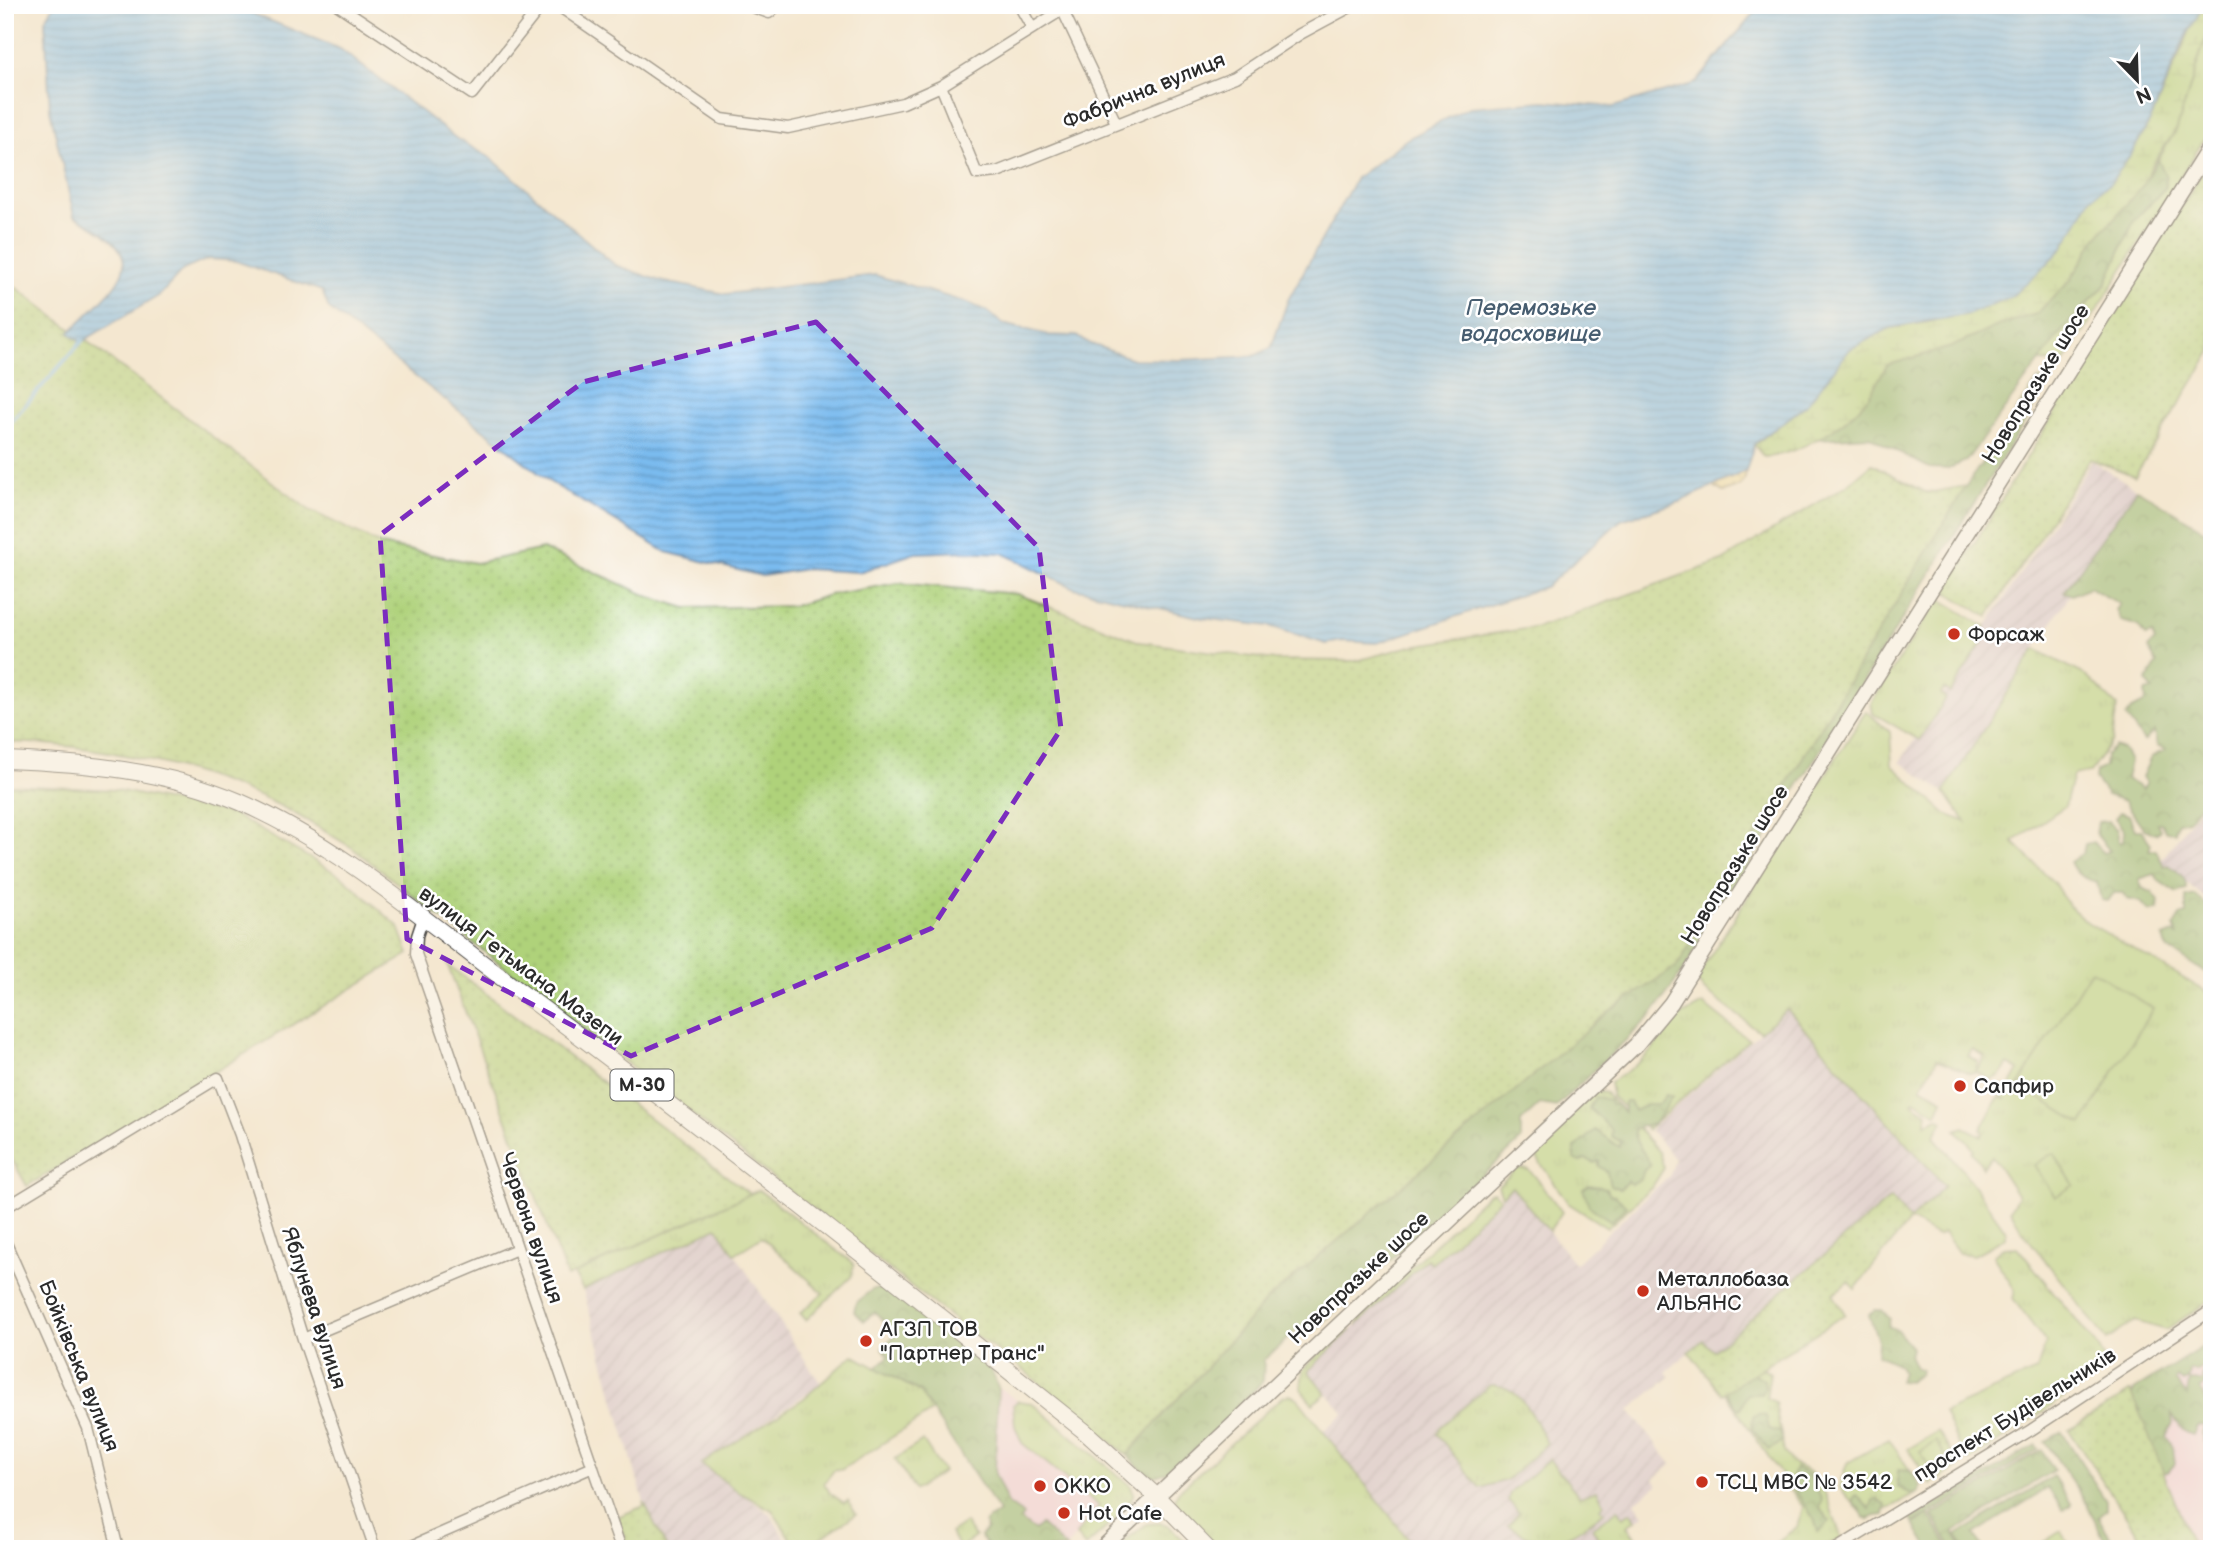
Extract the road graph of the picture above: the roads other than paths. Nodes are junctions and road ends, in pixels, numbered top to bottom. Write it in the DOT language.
graph roads {
  1 [pos="338,5"];
  2 [pos="542,5"];
  3 [pos="557,5"];
  4 [pos="747,5"];
  5 [pos="1019,5"];
  6 [pos="1354,5"];
  7 [pos="1067,8"];
  8 [pos="774,9"];
  9 [pos="1032,28"];
  10 [pos="941,86"];
  11 [pos="1116,123"];
  12 [pos="2212,144"];
  13 [pos="5,760"];
  14 [pos="424,918"];
  15 [pos="5,1208"];
  16 [pos="5,1241"];
  17 [pos="517,1249"];
  18 [pos="2212,1310"];
  19 [pos="303,1339"];
  20 [pos="593,1467"];
  21 [pos="1157,1497"];
  22 [pos="118,1549"];
  23 [pos="375,1549"];
  24 [pos="405,1549"];
  25 [pos="621,1549"];
  26 [pos="1101,1549"];
  27 [pos="1208,1549"];
  28 [pos="1836,1549"];
  1 -- 2 [label="street"];
  3 -- 10 [label="street"];
  4 -- 8 [label="street"];
  5 -- 9 [label="street"];
  6 -- 11 [label="street, Фабрична вулиця"];
  7 -- 9 [label="street"];
  7 -- 11 [label="street"];
  9 -- 10 [label="street"];
  10 -- 11 [label="street, Фабрична вулиця"];
  12 -- 21 [label="main road, Новопразьке шосе"];
  13 -- 14 [label="highway, вулиця Гетьмана Мазепи / М-30"];
  14 -- 17 [label="street, Червона вулиця"];
  14 -- 21 [label="highway, вулиця Гетьмана Мазепи / М-30"];
  15 -- 19 [label="street, Яблунева вулиця"];
  16 -- 22 [label="street, Бойківська вулиця"];
  17 -- 19 [label="street"];
  17 -- 20 [label="street, Червона вулиця"];
  18 -- 28 [label="street, проспект Будівельників"];
  19 -- 23 [label="street, Яблунева вулиця"];
  20 -- 24 [label="street"];
  20 -- 25 [label="street, Червона вулиця"];
  21 -- 26 [label="main road, Новопразьке шосе"];
  21 -- 27 [label="highway, вулиця Гетьмана Мазепи / М-30"];
}
